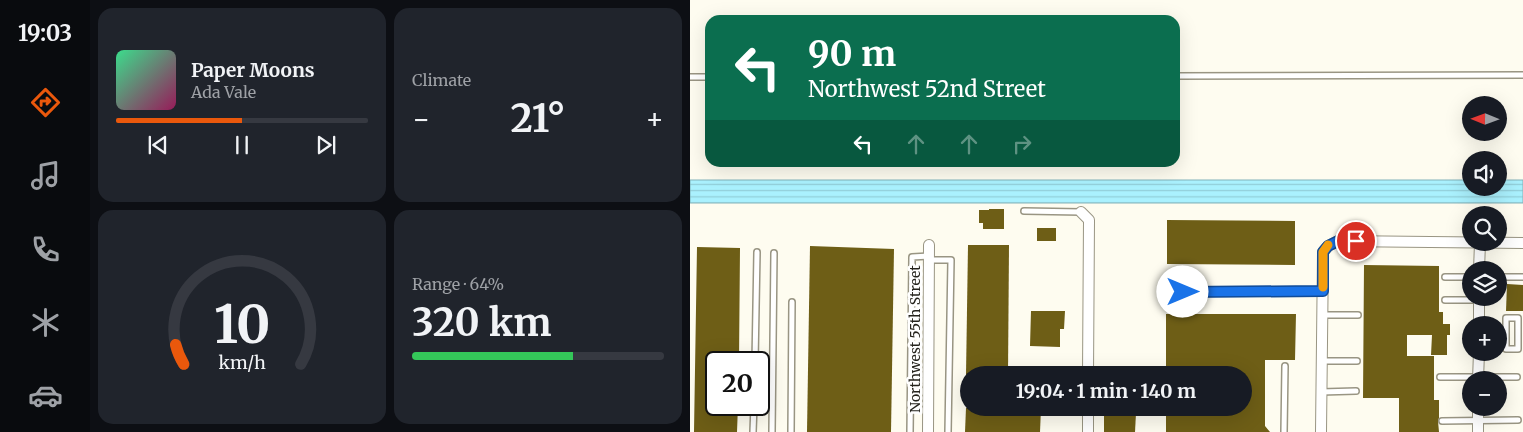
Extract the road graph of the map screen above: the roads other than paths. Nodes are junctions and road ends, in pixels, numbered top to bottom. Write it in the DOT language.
graph roads {
  1 [pos="1523,75"];
  2 [pos="1180,76"];
  3 [pos="690,77"];
  4 [pos="705,77"];
  5 [pos="1024,211"];
  6 [pos="1081,212"];
  7 [pos="1462,243"];
  8 [pos="1507,243"];
  9 [pos="1523,243"];
  10 [pos="757,252"];
  11 [pos="774,252"];
  12 [pos="929,254"];
  13 [pos="1445,277"];
  14 [pos="1462,277"];
  15 [pos="1507,277"];
  16 [pos="1523,277"];
  17 [pos="1323,291"];
  18 [pos="1183,292"];
  19 [pos="1462,299"];
  20 [pos="1445,300"];
  21 [pos="792,302"];
  22 [pos="1322,315"];
  23 [pos="1358,315"];
  24 [pos="1506,332"];
  25 [pos="755,351"];
  26 [pos="1322,361"];
  27 [pos="1357,361"];
  28 [pos="1088,366"];
  29 [pos="1286,366"];
  30 [pos="1440,377"];
  31 [pos="1507,377"];
  32 [pos="1517,377"];
  33 [pos="1462,378"];
  34 [pos="1356,391"];
  35 [pos="1322,392"];
  36 [pos="754,416"];
  37 [pos="1088,416"];
  38 [pos="1478,416"];
  39 [pos="1478,420"];
  40 [pos="1518,420"];
  41 [pos="1442,421"];
  42 [pos="754,432"];
  43 [pos="772,432"];
  44 [pos="791,432"];
  45 [pos="910,432"];
  46 [pos="928,432"];
  47 [pos="948,432"];
  48 [pos="1088,432"];
  49 [pos="1284,432"];
  50 [pos="1321,432"];
  51 [pos="1478,432"];
  1 -- 2 [label="lane"];
  3 -- 4 [label="lane"];
  5 -- 6 [label="lane"];
  6 -- 28 [label="street"];
  7 -- 17 [label="street"];
  8 -- 9 [label="street"];
  10 -- 25 [label="lane"];
  11 -- 43 [label="lane"];
  12 -- 45 [label="lane"];
  12 -- 46 [label="street, Northwest 55th Street"];
  12 -- 47 [label="lane"];
  13 -- 14 [label="lane"];
  15 -- 16 [label="lane"];
  17 -- 18 [label="lane"];
  17 -- 22 [label="street"];
  19 -- 20 [label="lane"];
  21 -- 44 [label="lane"];
  22 -- 23 [label="lane"];
  22 -- 26 [label="street"];
  24 -- 24 [label="lane"];
  26 -- 27 [label="lane"];
  26 -- 35 [label="street"];
  29 -- 49 [label="lane"];
  30 -- 33 [label="lane"];
  31 -- 32 [label="lane"];
  34 -- 35 [label="lane"];
  35 -- 50 [label="street"];
  36 -- 42 [label="lane"];
  37 -- 48 [label="street"];
  38 -- 39 [label="street"];
  39 -- 40 [label="lane"];
  39 -- 41 [label="lane"];
  39 -- 51 [label="street"];
}
